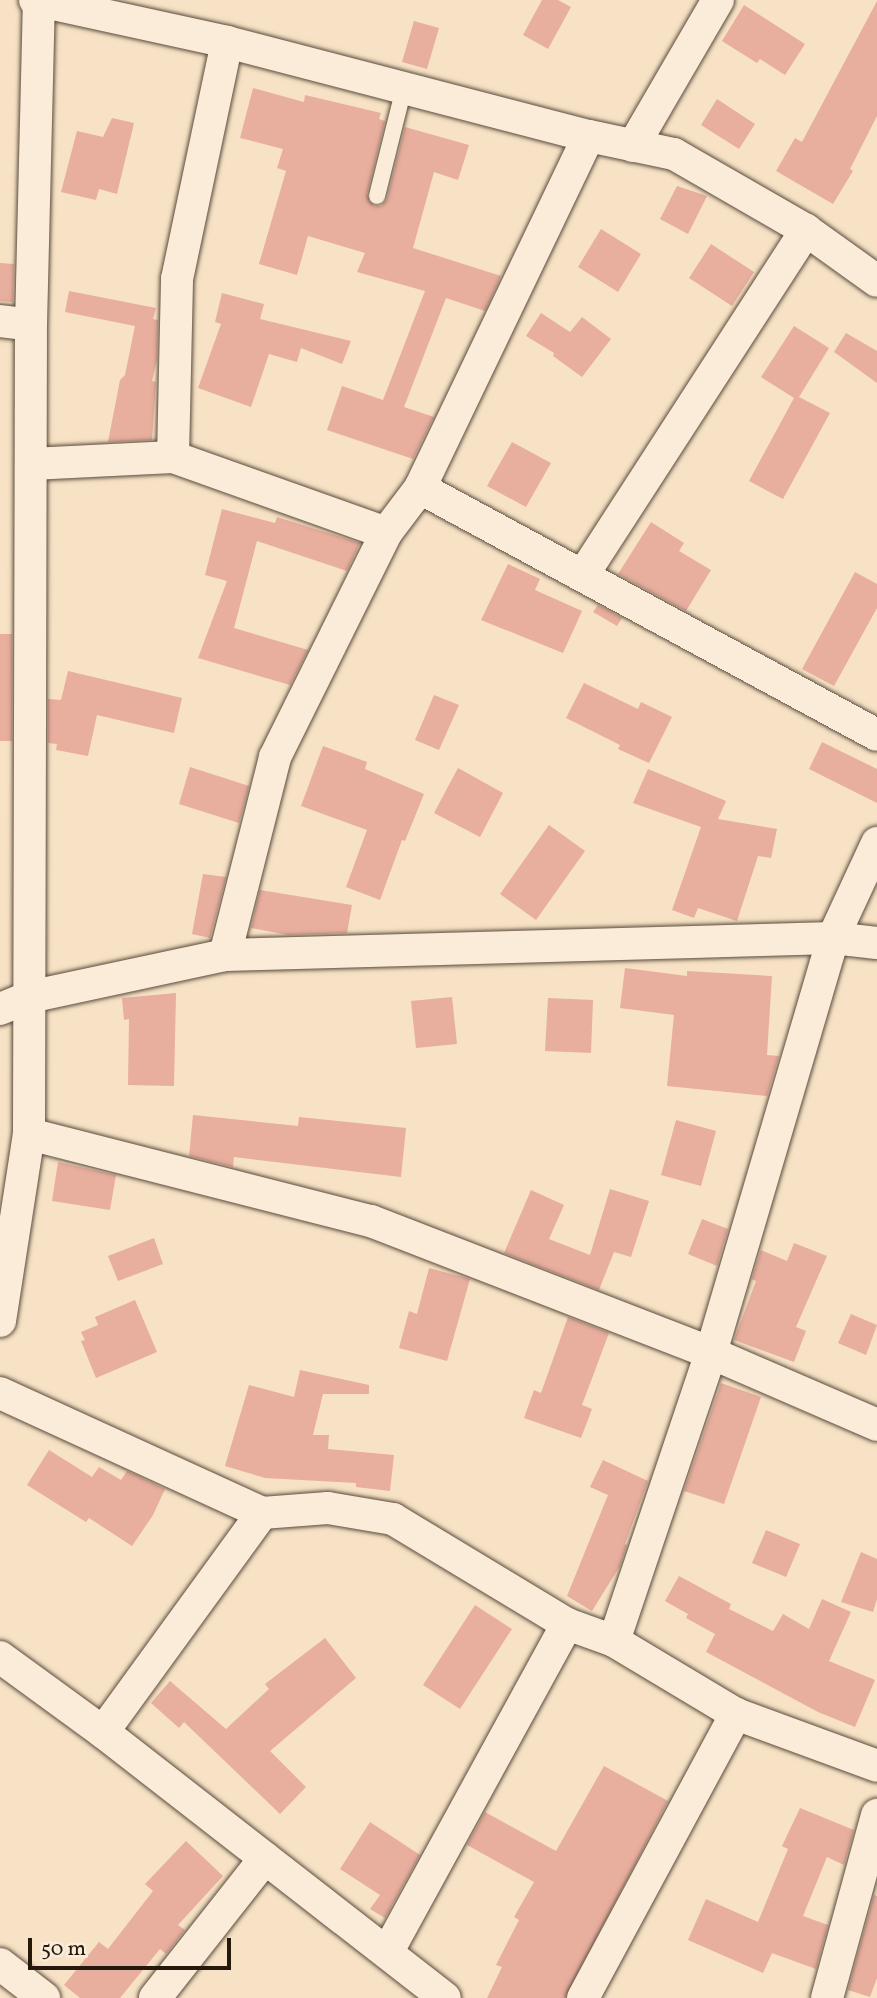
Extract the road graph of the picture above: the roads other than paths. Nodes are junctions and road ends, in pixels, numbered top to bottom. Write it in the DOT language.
graph roads {
  1 [pos="718,0"];
  2 [pos="38,1"];
  3 [pos="227,42"];
  4 [pos="404,88"];
  5 [pos="589,136"];
  6 [pos="633,146"];
  7 [pos="377,196"];
  8 [pos="806,229"];
  9 [pos="877,281"];
  10 [pos="0,321"];
  11 [pos="31,325"];
  12 [pos="173,457"];
  13 [pos="31,464"];
  14 [pos="419,488"];
  15 [pos="386,533"];
  16 [pos="583,575"];
  17 [pos="877,735"];
  18 [pos="877,843"];
  19 [pos="833,938"];
  20 [pos="877,943"];
  21 [pos="225,955"];
  22 [pos="29,998"];
  23 [pos="0,1009"];
  24 [pos="29,1134"];
  25 [pos="6,1244"];
  26 [pos="0,1321"];
  27 [pos="711,1353"];
  28 [pos="0,1393"];
  29 [pos="877,1425"];
  30 [pos="262,1513"];
  31 [pos="567,1625"];
  32 [pos="614,1641"];
  33 [pos="0,1657"];
  34 [pos="736,1714"];
  35 [pos="103,1732"];
  36 [pos="877,1766"];
  37 [pos="877,1815"];
  38 [pos="265,1858"];
  39 [pos="388,1951"];
  40 [pos="0,1964"];
  41 [pos="44,1998"];
  42 [pos="155,1998"];
  43 [pos="445,1998"];
  44 [pos="583,1998"];
  45 [pos="827,1998"];
  1 -- 6 [label="street"];
  2 -- 3 [label="street"];
  2 -- 11 [label="street"];
  3 -- 4 [label="street"];
  3 -- 12 [label="street"];
  4 -- 5 [label="street"];
  4 -- 7 [label="lane"];
  5 -- 6 [label="street"];
  5 -- 14 [label="street"];
  6 -- 8 [label="street"];
  8 -- 9 [label="street"];
  8 -- 16 [label="street"];
  10 -- 11 [label="street"];
  11 -- 13 [label="street"];
  12 -- 13 [label="street"];
  12 -- 15 [label="street"];
  13 -- 22 [label="street"];
  14 -- 15 [label="street"];
  14 -- 16 [label="street"];
  15 -- 21 [label="street"];
  16 -- 17 [label="street"];
  18 -- 19 [label="street"];
  19 -- 20 [label="street"];
  19 -- 21 [label="street"];
  19 -- 27 [label="street"];
  21 -- 22 [label="street"];
  22 -- 23 [label="street"];
  22 -- 24 [label="street"];
  24 -- 25 [label="street"];
  24 -- 27 [label="street"];
  25 -- 26 [label="street"];
  27 -- 29 [label="street"];
  27 -- 32 [label="street"];
  28 -- 30 [label="street"];
  30 -- 31 [label="street"];
  30 -- 35 [label="street"];
  31 -- 32 [label="street"];
  31 -- 39 [label="street"];
  32 -- 34 [label="street"];
  33 -- 35 [label="street"];
  34 -- 36 [label="street"];
  34 -- 44 [label="street"];
  35 -- 38 [label="street"];
  37 -- 45 [label="street"];
  38 -- 39 [label="street"];
  38 -- 42 [label="street"];
  39 -- 43 [label="street"];
  40 -- 41 [label="street"];
}
